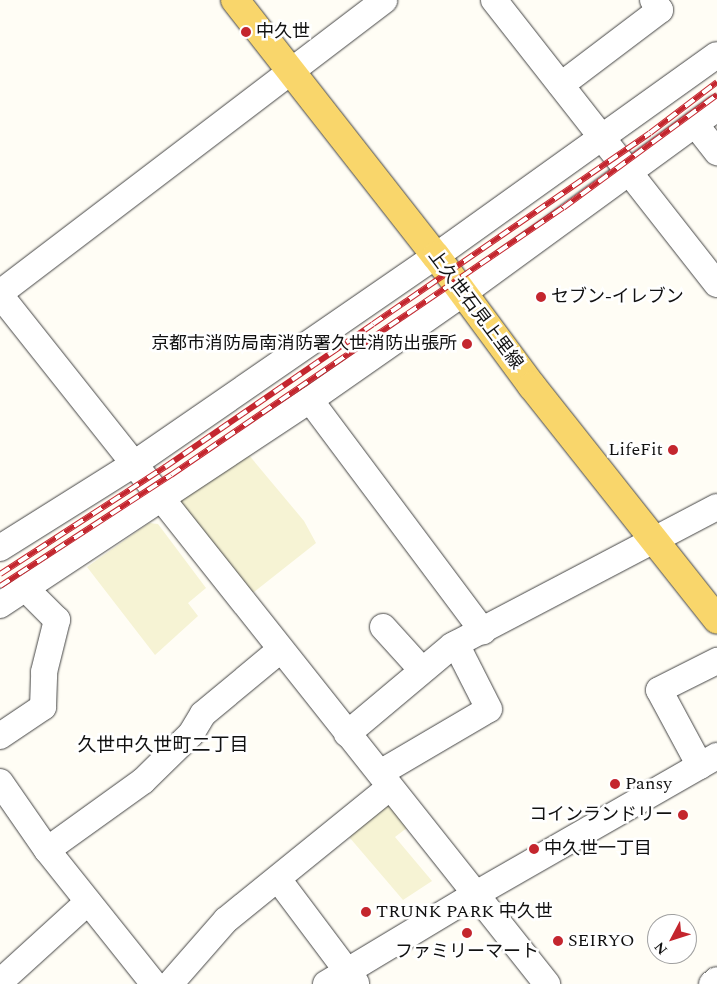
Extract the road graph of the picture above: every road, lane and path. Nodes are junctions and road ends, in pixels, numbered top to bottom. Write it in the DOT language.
graph roads {
  1 [pos="235,0"];
  2 [pos="384,0"];
  3 [pos="494,0"];
  4 [pos="653,0"];
  5 [pos="717,55"];
  6 [pos="290,70"];
  7 [pos="561,85"];
  8 [pos="717,108"];
  9 [pos="695,124"];
  10 [pos="602,137"];
  11 [pos="717,152"];
  12 [pos="629,173"];
  13 [pos="436,256"];
  14 [pos="717,284"];
  15 [pos="0,294"];
  16 [pos="462,294"];
  17 [pos="310,400"];
  18 [pos="134,464"];
  19 [pos="162,500"];
  20 [pos="717,507"];
  21 [pos="656,539"];
  22 [pos="0,548"];
  23 [pos="25,588"];
  24 [pos="0,605"];
  25 [pos="717,619"];
  26 [pos="383,627"];
  27 [pos="484,631"];
  28 [pos="456,644"];
  29 [pos="280,650"];
  30 [pos="717,662"];
  31 [pos="422,670"];
  32 [pos="347,734"];
  33 [pos="0,736"];
  34 [pos="708,761"];
  35 [pos="385,780"];
  36 [pos="0,782"];
  37 [pos="47,850"];
  38 [pos="278,879"];
  39 [pos="476,894"];
  40 [pos="88,902"];
  41 [pos="343,980"];
  42 [pos="717,980"];
  43 [pos="0,982"];
  44 [pos="154,984"];
  45 [pos="170,984"];
  46 [pos="547,984"];
  47 [pos="712,984"];
  1 -- 6 [label="main road, 上久世石見上里線"];
  2 -- 6 [label="street"];
  3 -- 7 [label="street"];
  4 -- 7 [label="street"];
  5 -- 10 [label="street"];
  6 -- 13 [label="main road, 上久世石見上里線"];
  6 -- 15 [label="street"];
  7 -- 10 [label="street"];
  8 -- 9 [label="street"];
  9 -- 11 [label="street"];
  9 -- 12 [label="street"];
  10 -- 12 [label="street"];
  10 -- 13 [label="street"];
  12 -- 14 [label="street"];
  12 -- 16 [label="street"];
  13 -- 16 [label="main road, 上久世石見上里線"];
  13 -- 18 [label="street"];
  15 -- 18 [label="street"];
  16 -- 17 [label="street"];
  16 -- 21 [label="main road, 上久世石見上里線"];
  17 -- 19 [label="street"];
  17 -- 27 [label="street"];
  18 -- 19 [label="street"];
  18 -- 22 [label="street"];
  19 -- 23 [label="street"];
  19 -- 29 [label="street"];
  20 -- 21 [label="street"];
  21 -- 25 [label="main road, 上久世石見上里線"];
  21 -- 27 [label="street"];
  23 -- 24 [label="street"];
  23 -- 33 [label="street"];
  26 -- 31 [label="street"];
  27 -- 28 [label="street"];
  28 -- 31 [label="street"];
  28 -- 35 [label="street"];
  29 -- 32 [label="street"];
  29 -- 37 [label="street"];
  30 -- 34 [label="street"];
  31 -- 32 [label="street"];
  32 -- 35 [label="street"];
  34 -- 39 [label="street"];
  35 -- 38 [label="street"];
  35 -- 39 [label="street"];
  36 -- 37 [label="street"];
  37 -- 40 [label="street"];
  38 -- 41 [label="street"];
  38 -- 45 [label="street"];
  39 -- 41 [label="street"];
  39 -- 46 [label="street"];
  40 -- 43 [label="street"];
  40 -- 44 [label="street"];
  42 -- 47 [label="street"];
}
